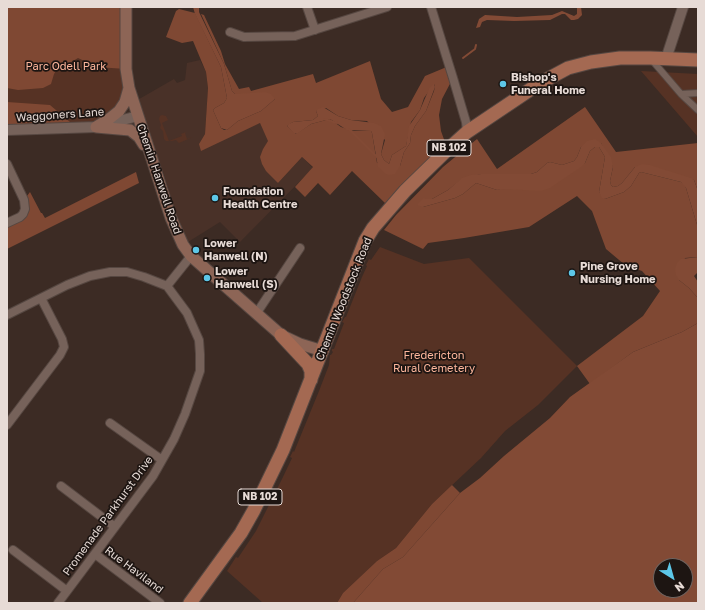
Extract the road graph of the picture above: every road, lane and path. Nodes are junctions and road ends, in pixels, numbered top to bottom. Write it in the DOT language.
graph roads {
  1 [pos="126,7"];
  2 [pos="307,7"];
  3 [pos="387,7"];
  4 [pos="431,7"];
  5 [pos="683,7"];
  6 [pos="315,30"];
  7 [pos="230,32"];
  8 [pos="650,58"];
  9 [pos="666,59"];
  10 [pos="698,60"];
  11 [pos="129,88"];
  12 [pos="698,93"];
  13 [pos="681,94"];
  14 [pos="698,110"];
  15 [pos="138,116"];
  16 [pos="96,127"];
  17 [pos="7,130"];
  18 [pos="467,132"];
  19 [pos="149,151"];
  20 [pos="7,164"];
  21 [pos="7,223"];
  22 [pos="300,248"];
  23 [pos="191,256"];
  24 [pos="167,286"];
  25 [pos="41,298"];
  26 [pos="256,314"];
  27 [pos="7,315"];
  28 [pos="281,335"];
  29 [pos="323,351"];
  30 [pos="311,381"];
  31 [pos="110,423"];
  32 [pos="7,425"];
  33 [pos="162,460"];
  34 [pos="61,486"];
  35 [pos="115,527"];
  36 [pos="13,550"];
  37 [pos="95,554"];
  38 [pos="67,591"];
  39 [pos="58,603"];
  40 [pos="160,603"];
  41 [pos="190,603"];
  1 -- 11 [label="main road, Chemin Hanwell Road"];
  2 -- 6 [label="street"];
  3 -- 6 [label="street"];
  4 -- 18 [label="street"];
  5 -- 9 [label="street"];
  6 -- 7 [label="street"];
  8 -- 9 [label="main road, Chemin Woodstock Road / NB 102"];
  8 -- 13 [label="street"];
  8 -- 18 [label="main road, Chemin Woodstock Road / NB 102"];
  9 -- 10 [label="main road, Chemin Woodstock Road / NB 102"];
  11 -- 15 [label="main road, Chemin Hanwell Road"];
  11 -- 16 [label="main road"];
  12 -- 13 [label="street"];
  13 -- 14 [label="street"];
  15 -- 16 [label="street, Waggoners Lane"];
  15 -- 19 [label="main road, Chemin Hanwell Road"];
  16 -- 17 [label="street, Waggoners Lane"];
  16 -- 19 [label="main road"];
  18 -- 29 [label="main road, Chemin Woodstock Road / NB 102"];
  19 -- 23 [label="main road, Chemin Hanwell Road"];
  20 -- 21 [label="street"];
  22 -- 26 [label="street"];
  23 -- 24 [label="street"];
  23 -- 26 [label="main road, Chemin Hanwell Road"];
  24 -- 25 [label="street"];
  24 -- 33 [label="street, Promenade Parkhurst Drive"];
  25 -- 27 [label="street"];
  25 -- 32 [label="street"];
  26 -- 28 [label="main road, Chemin Hanwell Road"];
  28 -- 29 [label="main road, Chemin Hanwell Road"];
  28 -- 30 [label="main road"];
  29 -- 30 [label="main road, Chemin Woodstock Road / NB 102"];
  30 -- 41 [label="main road, Chemin Woodstock Road / NB 102"];
  31 -- 33 [label="street"];
  33 -- 35 [label="street, Promenade Parkhurst Drive"];
  34 -- 35 [label="street"];
  35 -- 37 [label="street, Promenade Parkhurst Drive"];
  36 -- 38 [label="street"];
  37 -- 38 [label="street, Promenade Parkhurst Drive"];
  37 -- 40 [label="street, Rue Haviland"];
  38 -- 39 [label="street, Promenade Parkhurst Drive"];
}
